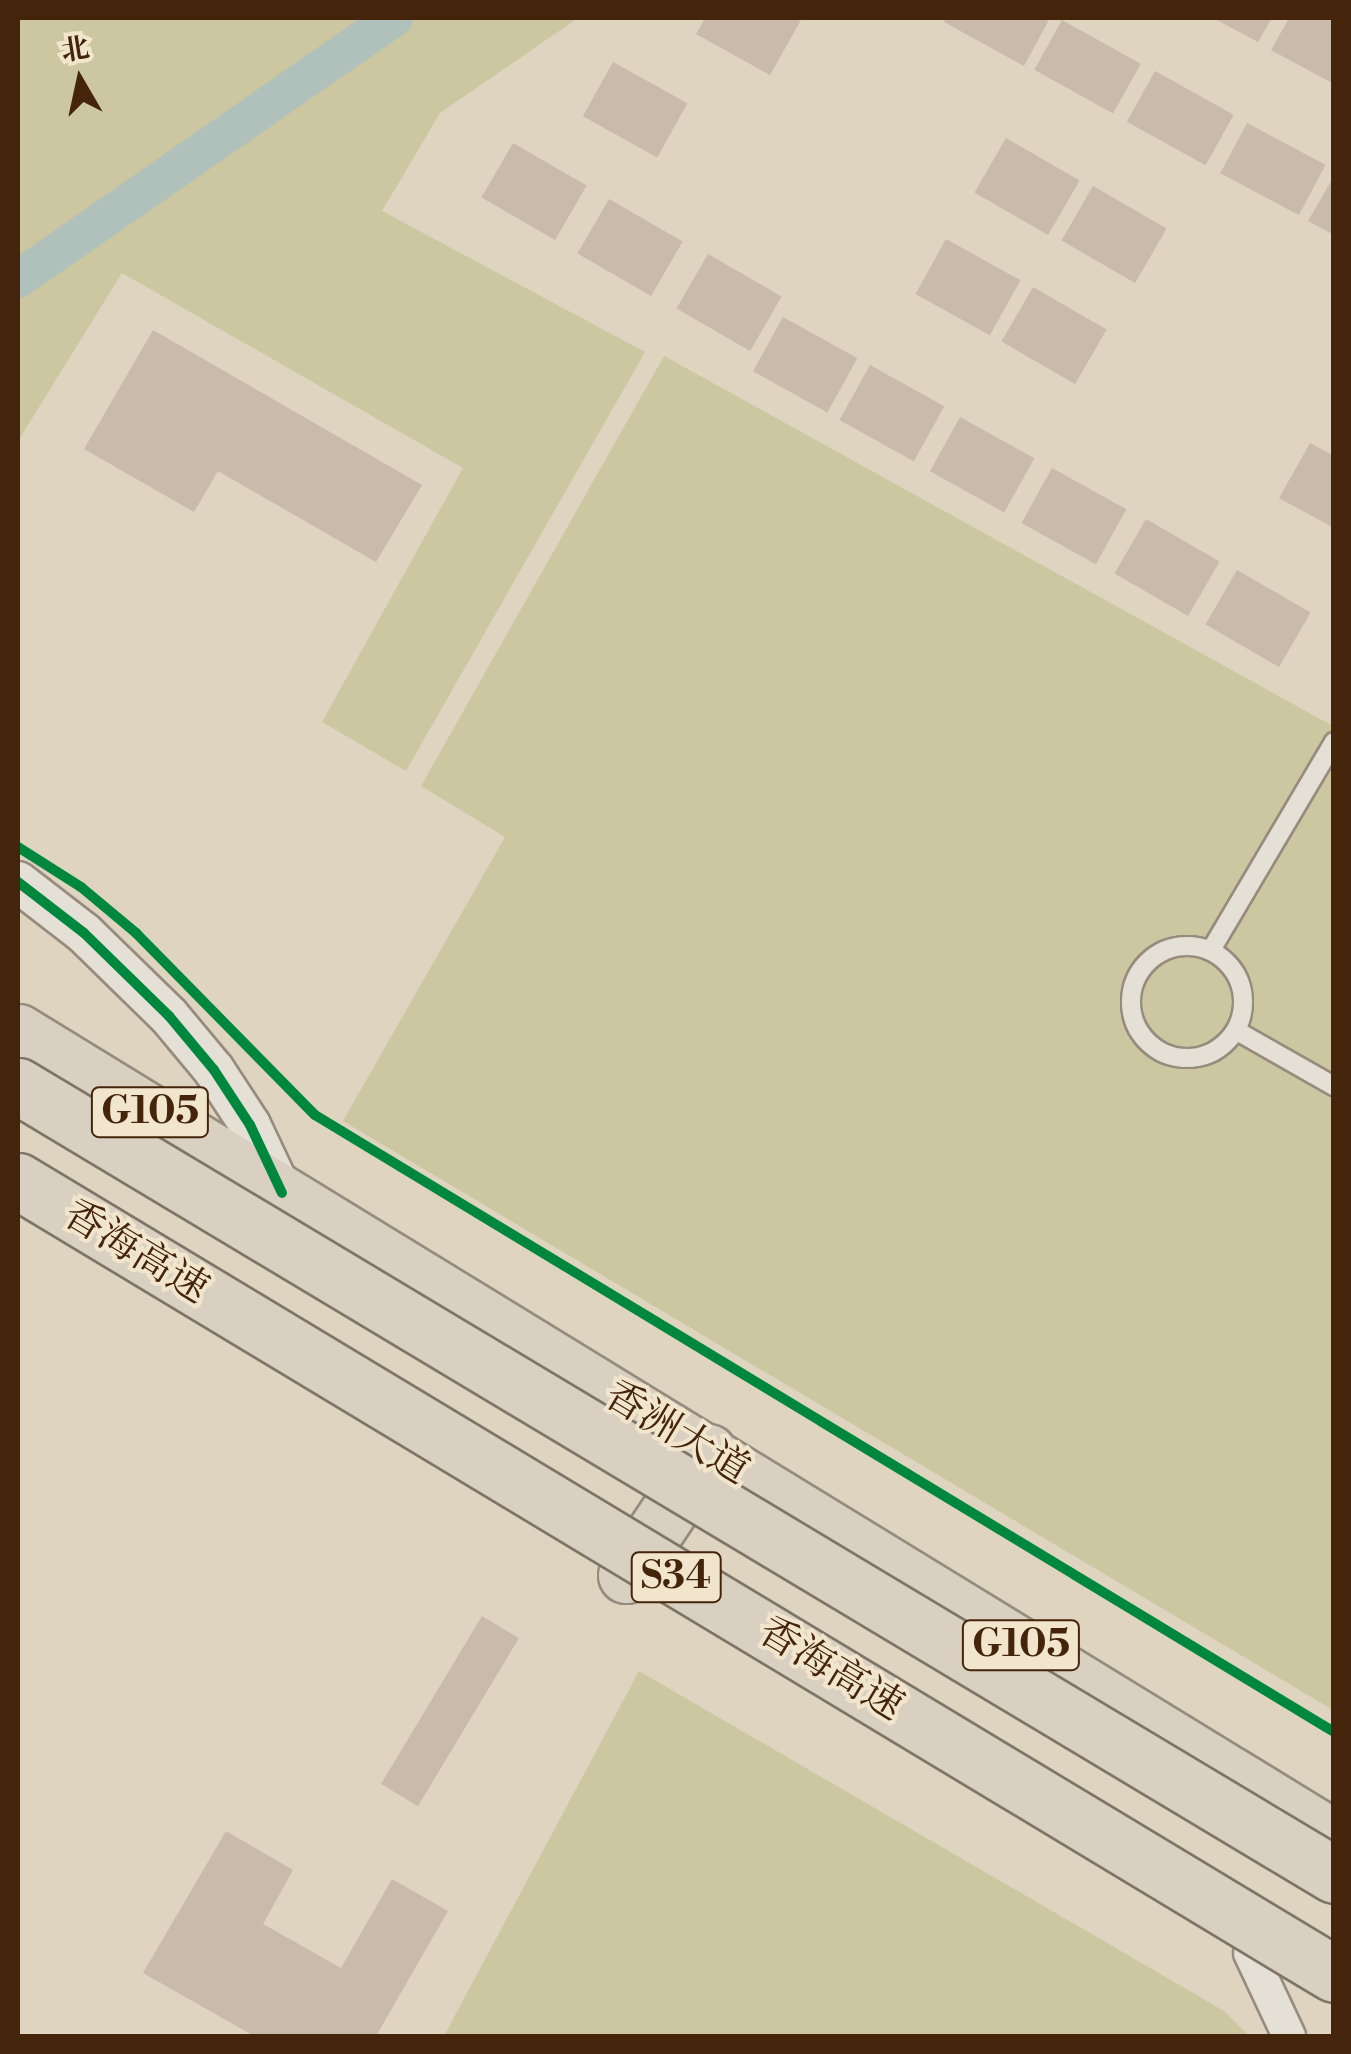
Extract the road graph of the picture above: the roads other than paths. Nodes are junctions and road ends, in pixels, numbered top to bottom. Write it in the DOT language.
graph roads {
  1 [pos="1334,742"];
  2 [pos="18,882"];
  3 [pos="1211,950"];
  4 [pos="1237,1031"];
  5 [pos="18,1032"];
  6 [pos="18,1086"];
  7 [pos="1334,1086"];
  8 [pos="18,1181"];
  9 [pos="282,1192"];
  10 [pos="18,1204"];
  11 [pos="708,1452"];
  12 [pos="626,1575"];
  13 [pos="1334,1838"];
  14 [pos="1334,1875"];
  15 [pos="1250,1953"];
  16 [pos="1334,1974"];
  17 [pos="1334,2000"];
  18 [pos="1289,2036"];
  1 -- 3 [label="lane"];
  2 -- 9 [label="street"];
  3 -- 4 [label="lane"];
  3 -- 4 [label="lane"];
  4 -- 7 [label="lane"];
  5 -- 9 [label="highway, 香洲大道 / G105"];
  6 -- 14 [label="highway, 香海高速 / S34, bridge"];
  8 -- 16 [label="highway, 香海高速 / S34, bridge"];
  9 -- 11 [label="highway, 香洲大道 / G105"];
  10 -- 12 [label="highway"];
  11 -- 12 [label="highway"];
  11 -- 13 [label="highway, 香洲大道 / G105"];
  12 -- 15 [label="highway"];
  15 -- 17 [label="highway"];
  15 -- 18 [label="street"];
}
